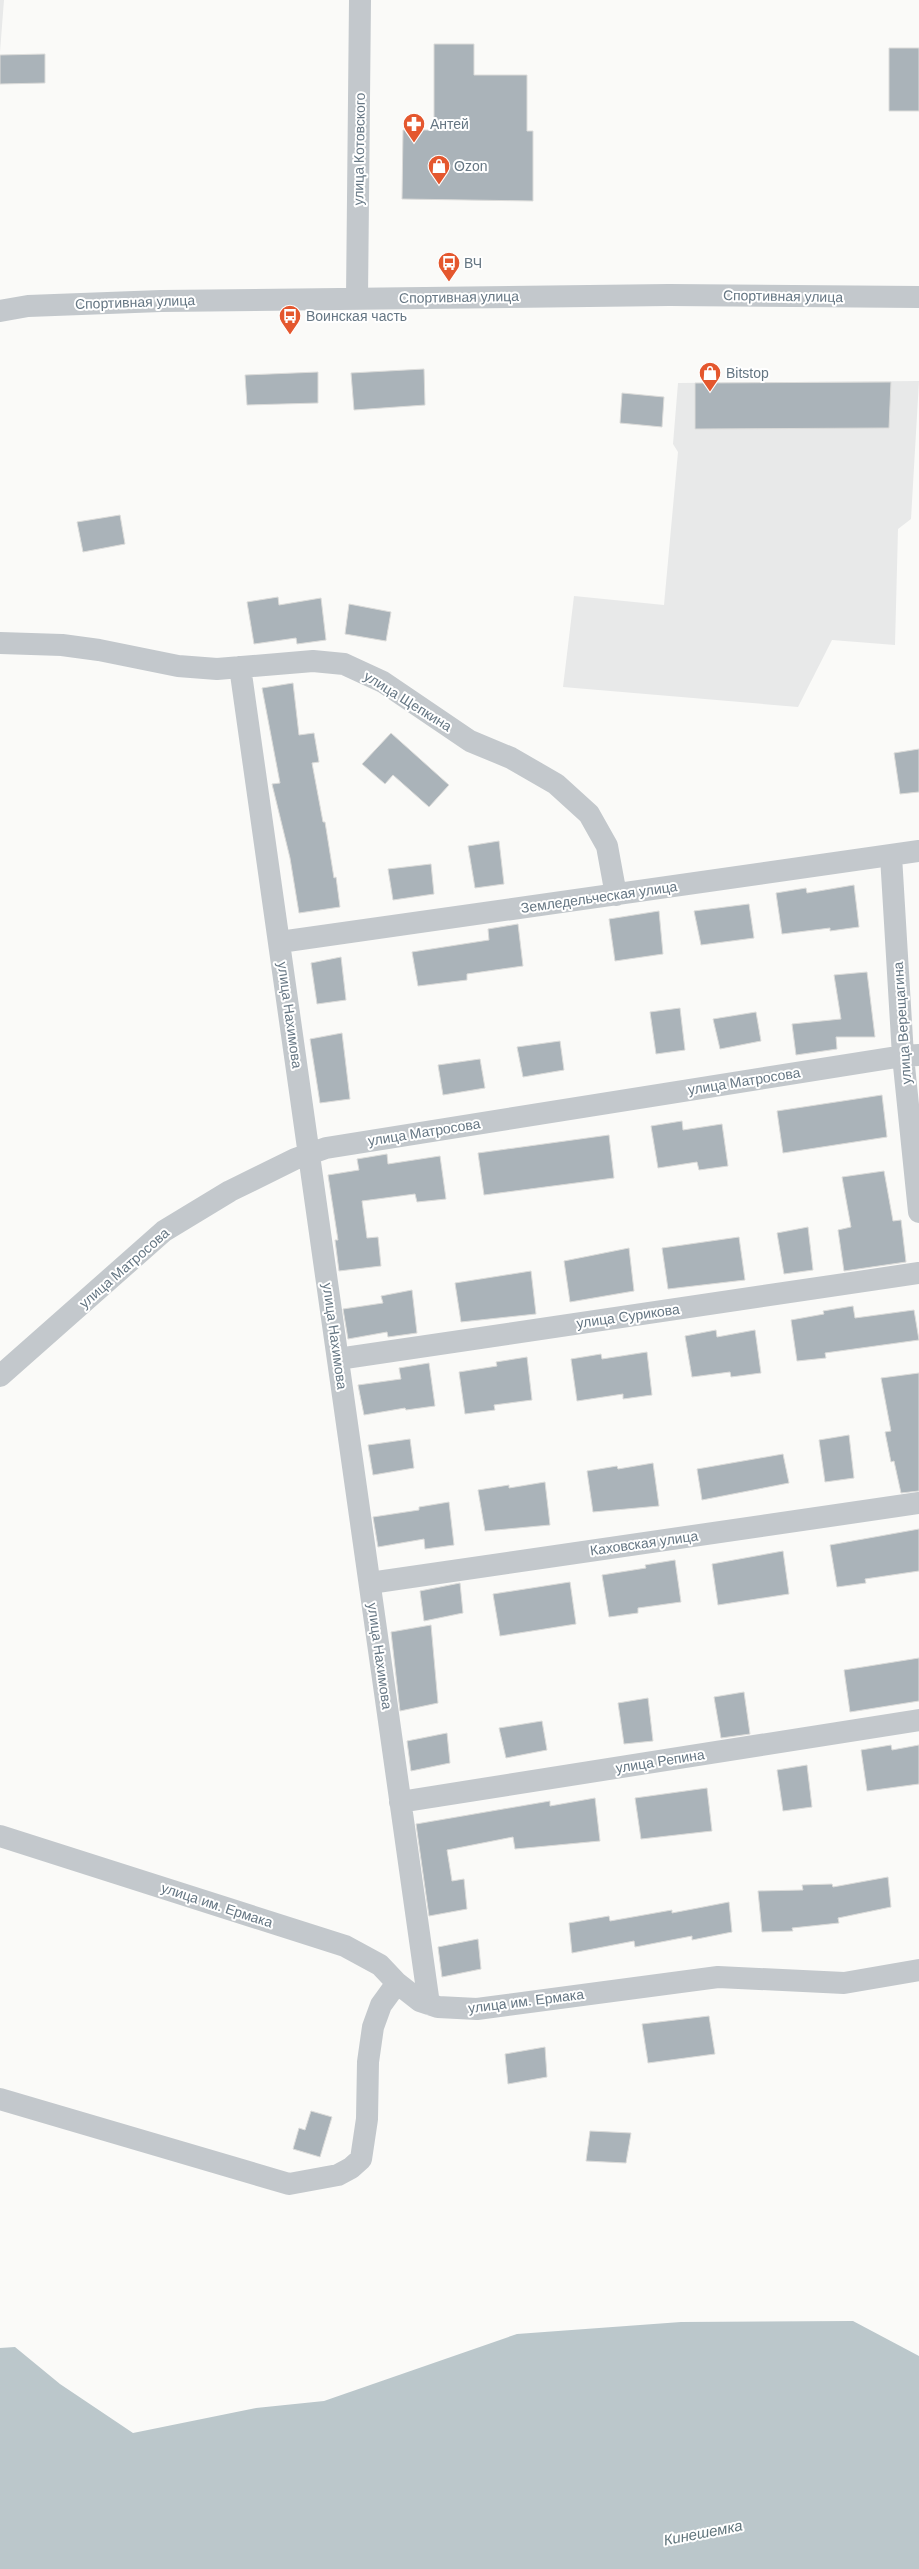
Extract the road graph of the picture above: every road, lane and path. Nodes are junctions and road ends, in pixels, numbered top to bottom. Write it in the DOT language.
graph roads {
  1 [pos="360,0"];
  2 [pos="919,297"];
  3 [pos="357,298"];
  4 [pos="0,311"];
  5 [pos="0,643"];
  6 [pos="240,667"];
  7 [pos="919,851"];
  8 [pos="891,856"];
  9 [pos="616,895"];
  10 [pos="280,942"];
  11 [pos="911,1055"];
  12 [pos="309,1154"];
  13 [pos="919,1212"];
  14 [pos="919,1273"];
  15 [pos="338,1359"];
  16 [pos="0,1376"];
  17 [pos="919,1503"];
  18 [pos="370,1583"];
  19 [pos="919,1720"];
  20 [pos="400,1802"];
  21 [pos="0,1836"];
  22 [pos="919,1970"];
  23 [pos="397,1983"];
  24 [pos="429,2004"];
  25 [pos="0,2099"];
  1 -- 3 [label="street, улица Котовского"];
  2 -- 3 [label="street, Спортивная улица"];
  3 -- 4 [label="street, Спортивная улица"];
  5 -- 6 [label="street, улица Щепкина"];
  6 -- 9 [label="street, улица Щепкина"];
  6 -- 10 [label="street, улица Нахимова"];
  7 -- 8 [label="street, Земледельческая улица"];
  8 -- 9 [label="street, Земледельческая улица"];
  8 -- 11 [label="street, улица Верещагина"];
  9 -- 10 [label="street, Земледельческая улица"];
  10 -- 12 [label="street, улица Нахимова"];
  11 -- 12 [label="street, улица Матросова"];
  11 -- 13 [label="street, улица Верещагина"];
  12 -- 15 [label="street, улица Нахимова"];
  12 -- 16 [label="street, улица Матросова"];
  14 -- 15 [label="street, улица Сурикова"];
  15 -- 18 [label="street, улица Нахимова"];
  17 -- 18 [label="street, Каховская улица"];
  18 -- 20 [label="street, улица Нахимова"];
  19 -- 20 [label="street, улица Репина"];
  20 -- 24 [label="street, улица Нахимова"];
  21 -- 23 [label="street, улица им. Ермака"];
  22 -- 24 [label="street, улица им. Ермака"];
  23 -- 24 [label="street, улица им. Ермака"];
  23 -- 25 [label="street"];
}
